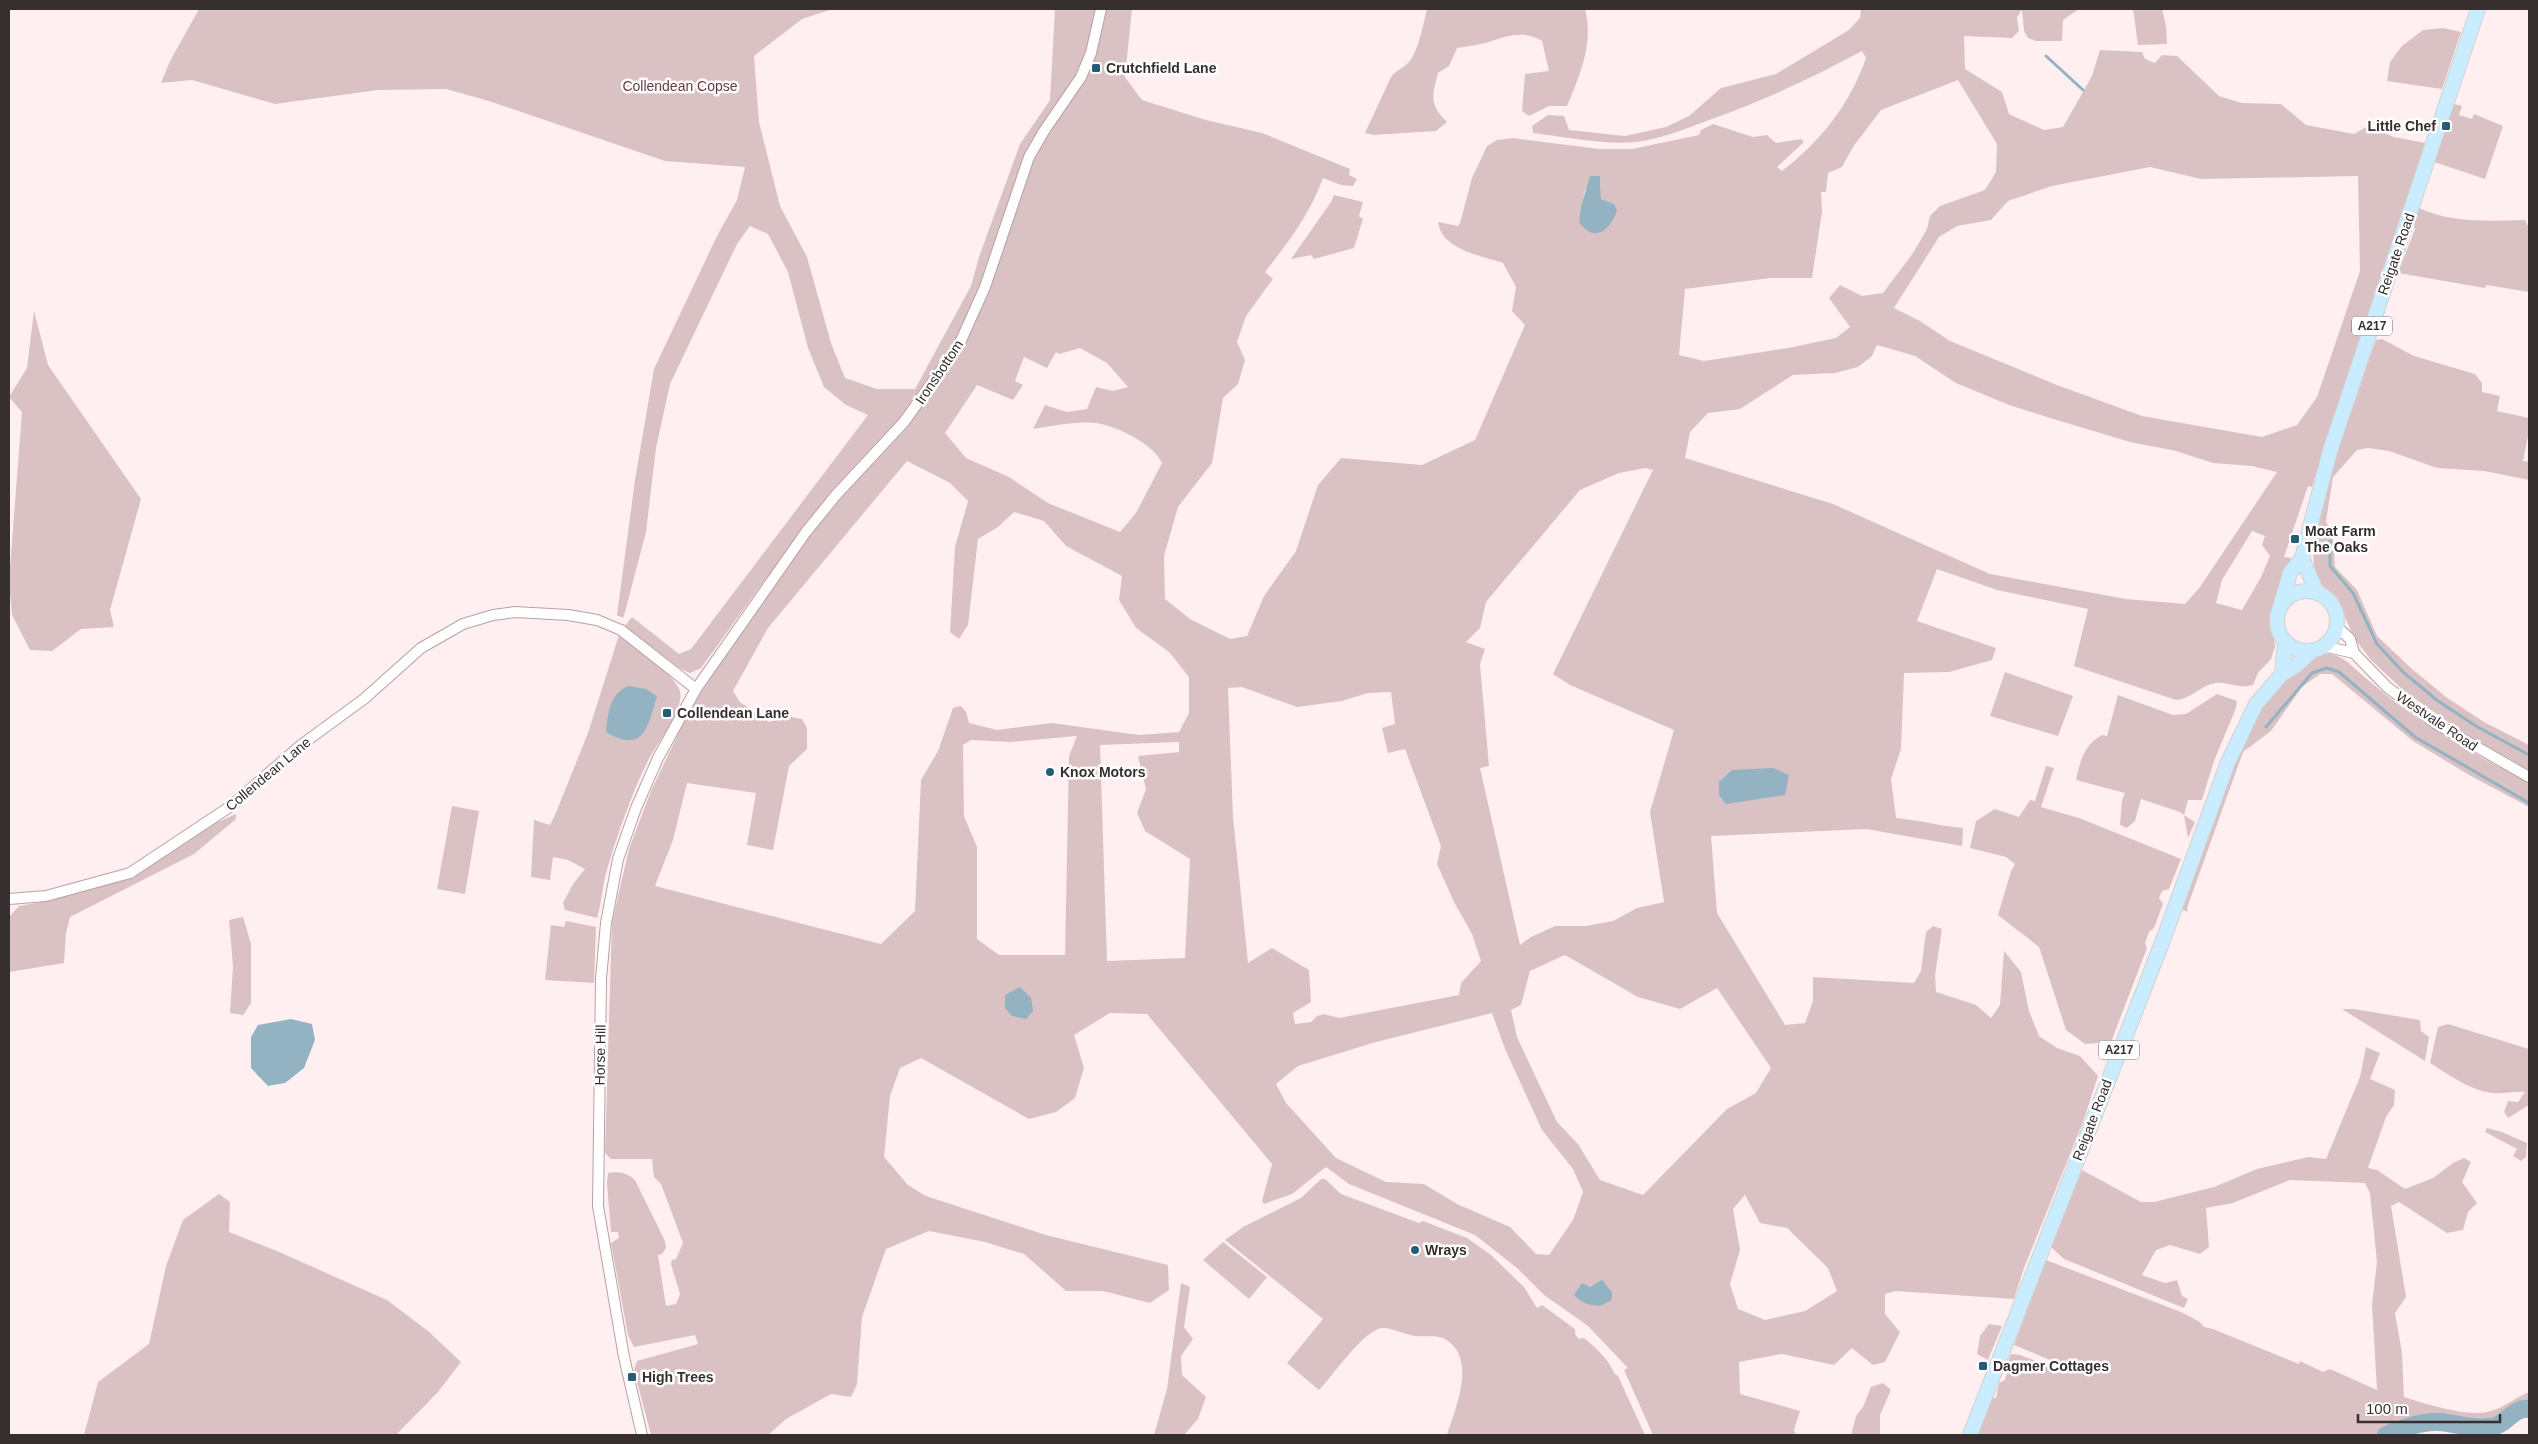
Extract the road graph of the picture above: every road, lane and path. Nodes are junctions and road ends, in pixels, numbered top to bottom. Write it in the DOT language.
graph roads {
  1 [pos="1101,9"];
  2 [pos="2478,9"];
  3 [pos="2302,558"];
  4 [pos="2317,593"];
  5 [pos="2281,604"];
  6 [pos="2336,626"];
  7 [pos="2285,642"];
  8 [pos="2318,648"];
  9 [pos="2354,652"];
  10 [pos="2282,674"];
  11 [pos="696,689"];
  12 [pos="2529,777"];
  13 [pos="9,899"];
  14 [pos="642,1435"];
  15 [pos="1970,1435"];
  1 -- 11 [label="street, Ironsbottom"];
  2 -- 3 [label="main road, Reigate Road / A217"];
  3 -- 4 [label="main road"];
  3 -- 5 [label="main road, Reigate Road / A217"];
  4 -- 5 [label="main road"];
  4 -- 6 [label="main road"];
  5 -- 7 [label="main road"];
  6 -- 8 [label="main road"];
  6 -- 9 [label="street, Westvale Road"];
  7 -- 8 [label="main road"];
  7 -- 10 [label="main road"];
  8 -- 9 [label="street"];
  8 -- 10 [label="main road, Reigate Road / A217"];
  9 -- 12 [label="street, Westvale Road"];
  10 -- 15 [label="main road, Reigate Road / A217"];
  11 -- 13 [label="street, Collendean Lane"];
  11 -- 14 [label="street, Horse Hill"];
}
